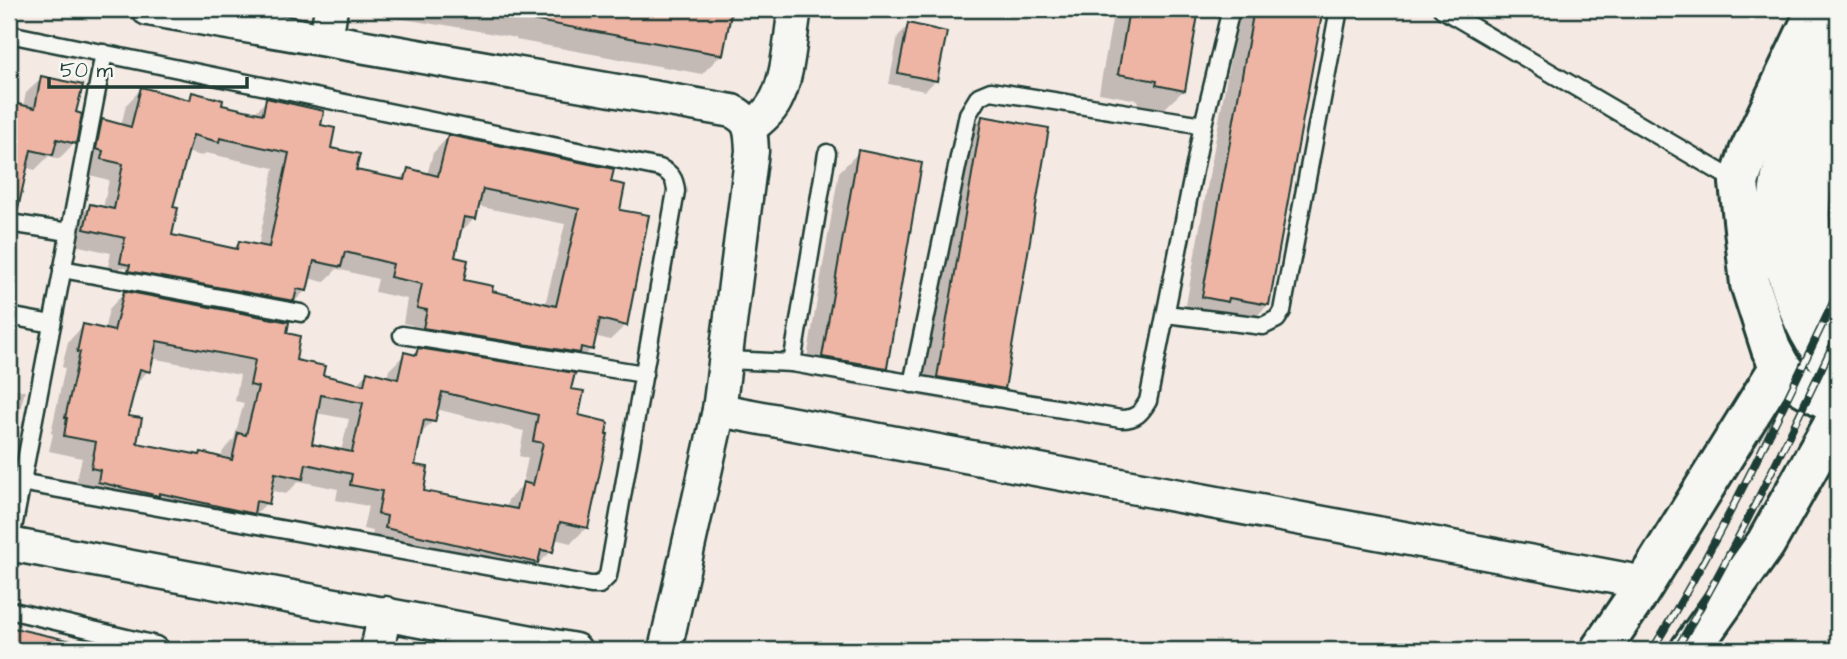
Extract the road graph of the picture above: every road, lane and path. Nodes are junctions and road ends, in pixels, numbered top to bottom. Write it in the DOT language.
graph roads {
  1 [pos="148,9"];
  2 [pos="795,9"];
  3 [pos="1231,9"];
  4 [pos="1339,9"];
  5 [pos="1442,9"];
  6 [pos="1817,9"];
  7 [pos="328,24"];
  8 [pos="9,34"];
  9 [pos="1838,37"];
  10 [pos="104,52"];
  11 [pos="1838,109"];
  12 [pos="1203,125"];
  13 [pos="750,128"];
  14 [pos="827,153"];
  15 [pos="1739,183"];
  16 [pos="9,223"];
  17 [pos="69,232"];
  18 [pos="62,269"];
  19 [pos="301,313"];
  20 [pos="1166,314"];
  21 [pos="1838,314"];
  22 [pos="9,316"];
  23 [pos="52,324"];
  24 [pos="402,335"];
  25 [pos="727,360"];
  26 [pos="792,363"];
  27 [pos="1780,366"];
  28 [pos="1838,368"];
  29 [pos="644,374"];
  30 [pos="912,384"];
  31 [pos="1838,405"];
  32 [pos="719,410"];
  33 [pos="1838,415"];
  34 [pos="15,482"];
  35 [pos="9,544"];
  36 [pos="1645,583"];
  37 [pos="9,610"];
  38 [pos="385,613"];
  39 [pos="163,650"];
  40 [pos="377,650"];
  41 [pos="575,650"];
  42 [pos="665,650"];
  43 [pos="1600,650"];
  44 [pos="1690,650"];
  1 -- 7 [label="street"];
  2 -- 13 [label="street"];
  3 -- 12 [label="lane"];
  4 -- 20 [label="lane"];
  5 -- 15 [label="lane"];
  6 -- 15 [label="street"];
  7 -- 13 [label="street"];
  8 -- 10 [label="lane"];
  9 -- 28 [label="street"];
  10 -- 17 [label="lane"];
  10 -- 29 [label="lane"];
  11 -- 21 [label="street"];
  12 -- 20 [label="lane"];
  12 -- 30 [label="lane"];
  13 -- 25 [label="street"];
  14 -- 26 [label="lane"];
  15 -- 27 [label="street"];
  16 -- 17 [label="lane"];
  17 -- 18 [label="lane"];
  18 -- 19 [label="lane"];
  18 -- 23 [label="lane"];
  20 -- 30 [label="lane"];
  22 -- 23 [label="lane"];
  23 -- 34 [label="lane"];
  24 -- 29 [label="lane"];
  25 -- 26 [label="lane"];
  25 -- 32 [label="street"];
  26 -- 30 [label="lane"];
  27 -- 31 [label="street"];
  27 -- 36 [label="street"];
  29 -- 34 [label="lane"];
  32 -- 36 [label="street"];
  32 -- 42 [label="street"];
  33 -- 44 [label="street"];
  34 -- 35 [label="lane"];
  35 -- 38 [label="street"];
  36 -- 43 [label="street"];
  37 -- 39 [label="lane"];
  38 -- 40 [label="street"];
  38 -- 41 [label="street"];
}
